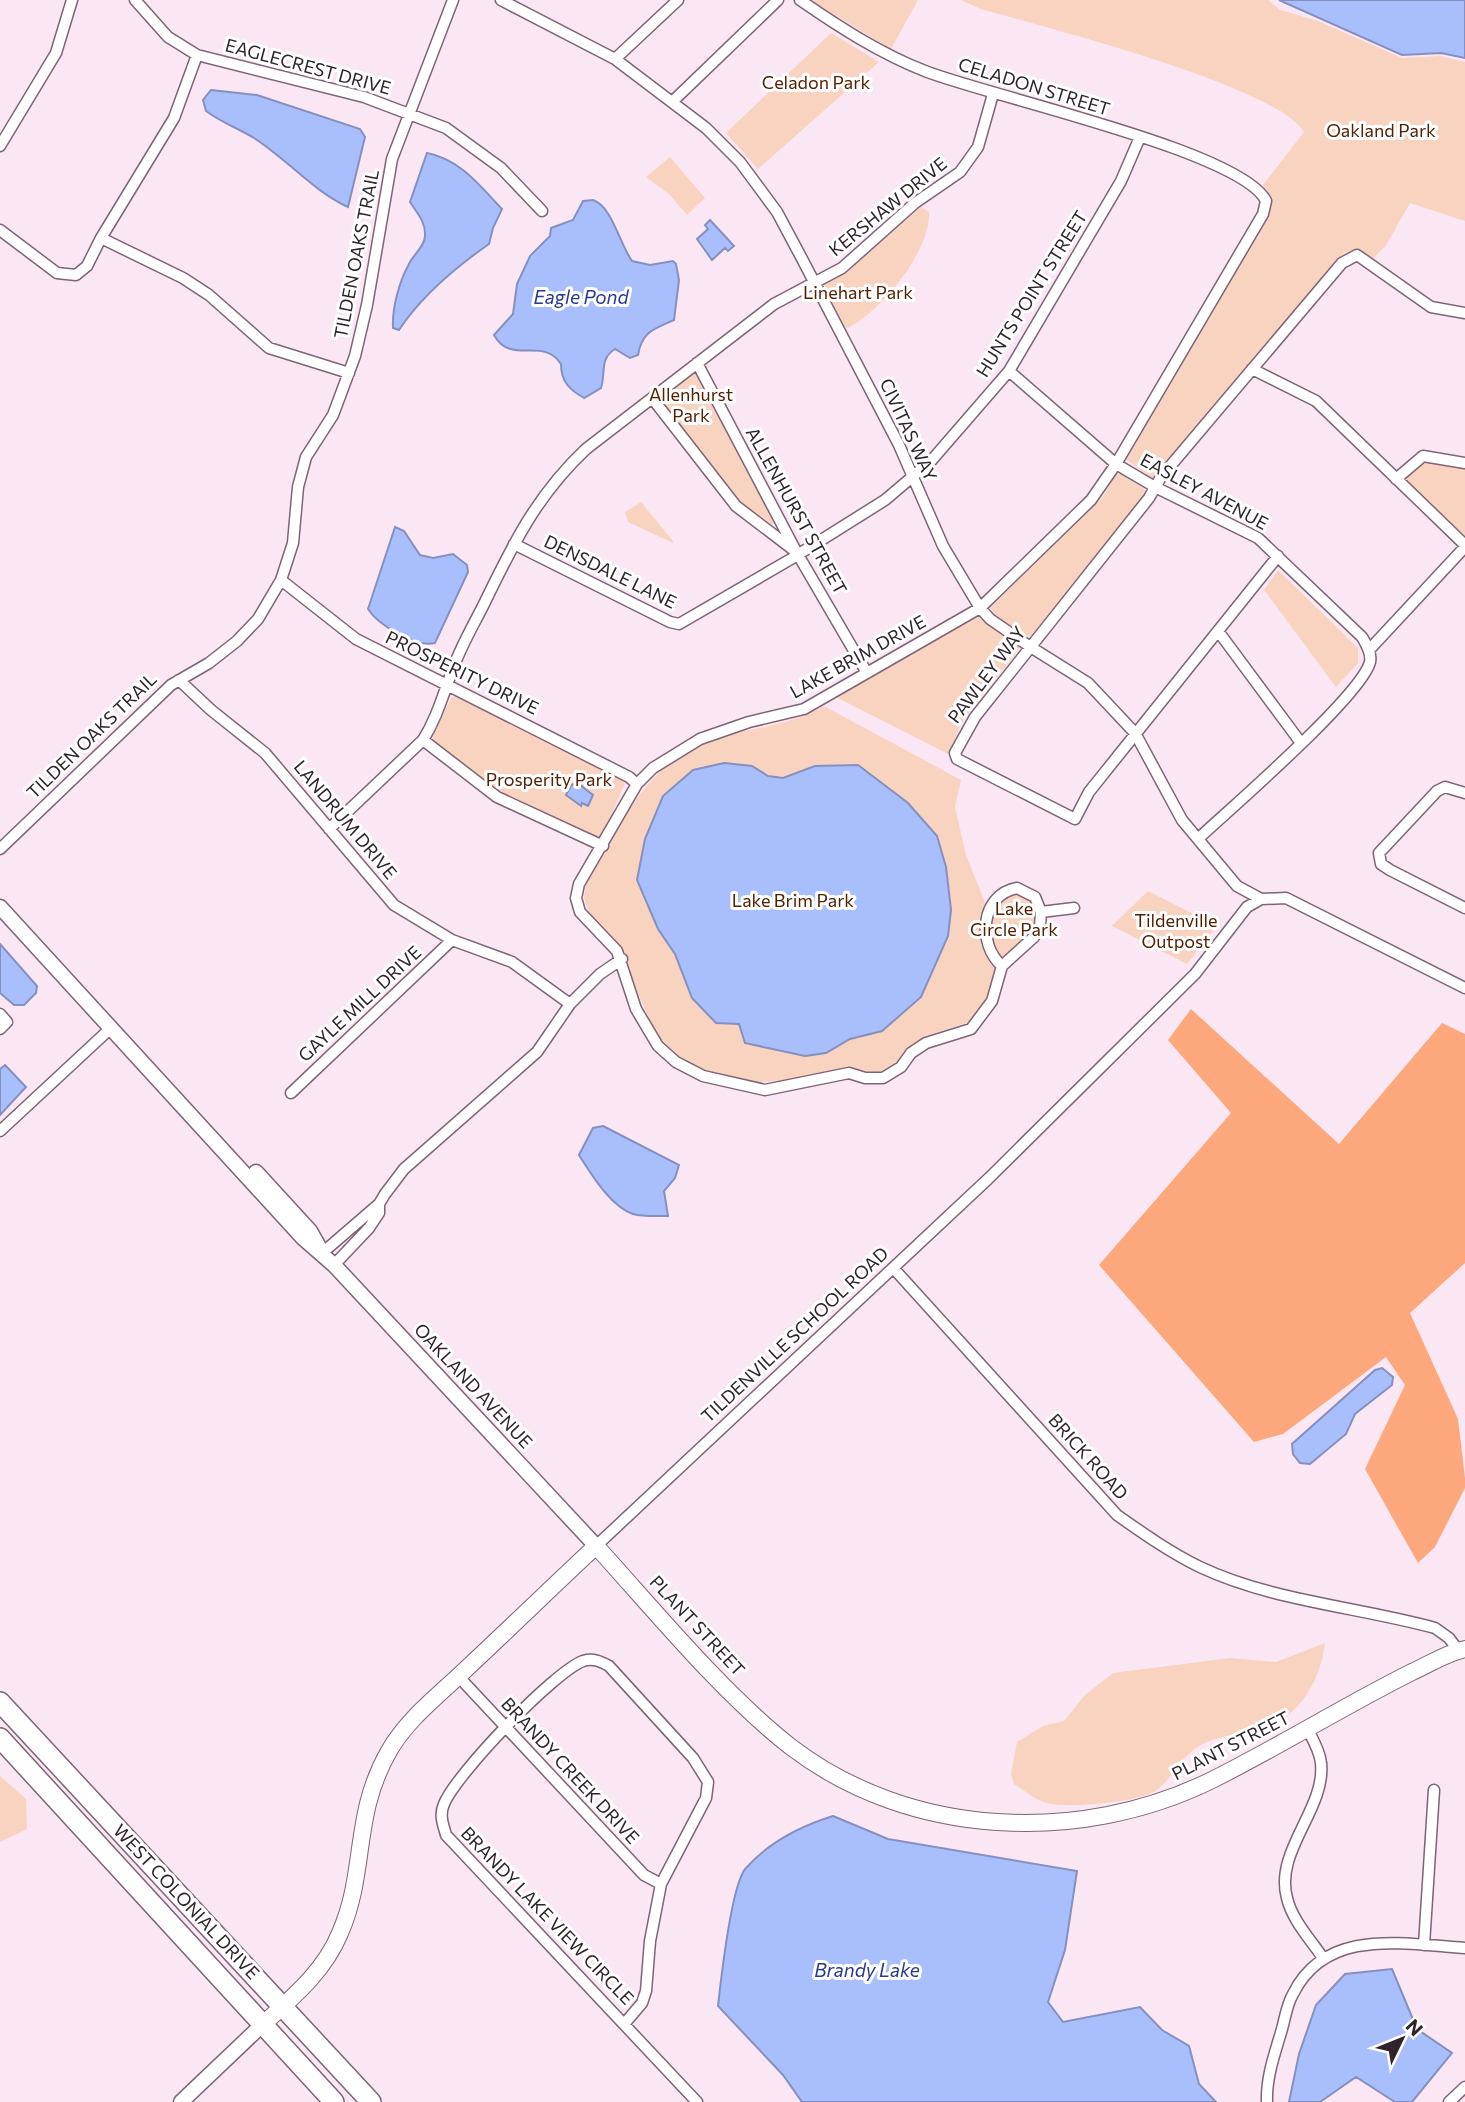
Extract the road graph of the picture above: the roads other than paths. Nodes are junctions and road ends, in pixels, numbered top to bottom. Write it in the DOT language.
graph roads {
  1 [pos="72,0"];
  2 [pos="135,0"];
  3 [pos="453,0"];
  4 [pos="501,0"];
  5 [pos="678,0"];
  6 [pos="778,0"];
  7 [pos="800,0"];
  8 [pos="197,55"];
  9 [pos="615,60"];
  10 [pos="993,93"];
  11 [pos="672,102"];
  12 [pos="408,114"];
  13 [pos="1140,137"];
  14 [pos="0,146"];
  15 [pos="1262,194"];
  16 [pos="542,211"];
  17 [pos="0,230"];
  18 [pos="101,238"];
  19 [pos="815,283"];
  20 [pos="1465,313"];
  21 [pos="697,363"];
  22 [pos="1252,369"];
  23 [pos="1009,370"];
  24 [pos="349,373"];
  25 [pos="652,398"];
  26 [pos="1465,463"];
  27 [pos="1116,464"];
  28 [pos="912,478"];
  29 [pos="1396,479"];
  30 [pos="1155,487"];
  31 [pos="514,544"];
  32 [pos="1465,546"];
  33 [pos="797,553"];
  34 [pos="1278,556"];
  35 [pos="281,580"];
  36 [pos="980,608"];
  37 [pos="1218,631"];
  38 [pos="1029,646"];
  39 [pos="1369,650"];
  40 [pos="867,673"];
  41 [pos="179,680"];
  42 [pos="448,685"];
  43 [pos="1135,733"];
  44 [pos="423,740"];
  45 [pos="1301,743"];
  46 [pos="637,784"];
  47 [pos="1465,793"];
  48 [pos="329,829"];
  49 [pos="1200,837"];
  50 [pos="603,846"];
  51 [pos="0,849"];
  52 [pos="1261,899"];
  53 [pos="0,907"];
  54 [pos="1074,908"];
  55 [pos="1465,908"];
  56 [pos="1041,912"];
  57 [pos="452,940"];
  58 [pos="622,959"];
  59 [pos="1002,966"];
  60 [pos="1465,988"];
  61 [pos="570,1004"];
  62 [pos="0,1014"];
  63 [pos="112,1027"];
  64 [pos="0,1029"];
  65 [pos="291,1093"];
  66 [pos="0,1131"];
  67 [pos="379,1204"];
  68 [pos="321,1254"];
  69 [pos="334,1265"];
  70 [pos="895,1270"];
  71 [pos="596,1546"];
  72 [pos="1462,1654"];
  73 [pos="458,1676"];
  74 [pos="0,1702"];
  75 [pos="1307,1728"];
  76 [pos="504,1729"];
  77 [pos="0,1738"];
  78 [pos="1434,1790"];
  79 [pos="661,1884"];
  80 [pos="1424,1945"];
  81 [pos="1465,1948"];
  82 [pos="1323,1958"];
  83 [pos="282,2007"];
  84 [pos="625,2023"];
  85 [pos="262,2025"];
  86 [pos="1465,2087"];
  87 [pos="181,2102"];
  88 [pos="334,2102"];
  89 [pos="372,2102"];
  90 [pos="697,2102"];
  91 [pos="1267,2102"];
  92 [pos="1449,2102"];
  1 -- 14 [label="street"];
  2 -- 8 [label="street, EAGLECREST DRIVE"];
  3 -- 12 [label="street, TILDEN OAKS TRAIL"];
  4 -- 9 [label="street, CIVITAS WAY"];
  5 -- 9 [label="street"];
  6 -- 11 [label="street"];
  7 -- 10 [label="street, CELADON STREET"];
  8 -- 12 [label="street, EAGLECREST DRIVE"];
  8 -- 18 [label="street"];
  9 -- 11 [label="street, CIVITAS WAY"];
  10 -- 13 [label="street, CELADON STREET"];
  10 -- 19 [label="street, KERSHAW DRIVE"];
  11 -- 19 [label="street, CIVITAS WAY"];
  12 -- 16 [label="street, EAGLECREST DRIVE"];
  12 -- 24 [label="street, TILDEN OAKS TRAIL"];
  13 -- 15 [label="street, CELADON STREET"];
  13 -- 23 [label="street, HUNTS POINT STREET"];
  15 -- 27 [label="street, LAKE BRIM DRIVE"];
  17 -- 18 [label="street"];
  18 -- 24 [label="street"];
  19 -- 21 [label="street, KERSHAW DRIVE"];
  19 -- 28 [label="street, CIVITAS WAY"];
  20 -- 22 [label="street, PAWLEY WAY"];
  21 -- 25 [label="street, KERSHAW DRIVE"];
  21 -- 33 [label="street, ALLENHURST STREET"];
  22 -- 29 [label="street"];
  22 -- 30 [label="street, PAWLEY WAY"];
  23 -- 27 [label="street, EASLEY AVENUE"];
  23 -- 28 [label="street, HUNTS POINT STREET"];
  24 -- 35 [label="street, TILDEN OAKS TRAIL"];
  25 -- 31 [label="street, KERSHAW DRIVE"];
  25 -- 33 [label="street"];
  26 -- 29 [label="street"];
  27 -- 30 [label="street, EASLEY AVENUE"];
  27 -- 36 [label="street, LAKE BRIM DRIVE"];
  28 -- 33 [label="street, HUNTS POINT STREET"];
  28 -- 36 [label="street, CIVITAS WAY"];
  29 -- 32 [label="street"];
  30 -- 34 [label="street, EASLEY AVENUE"];
  30 -- 38 [label="street, PAWLEY WAY"];
  31 -- 33 [label="street, DENSDALE LANE"];
  31 -- 42 [label="street, KERSHAW DRIVE"];
  32 -- 39 [label="street"];
  33 -- 40 [label="street, ALLENHURST STREET"];
  34 -- 37 [label="street, PAWLEY WAY"];
  34 -- 39 [label="street, EASLEY AVENUE"];
  35 -- 41 [label="street, TILDEN OAKS TRAIL"];
  35 -- 42 [label="street, PROSPERITY DRIVE"];
  36 -- 38 [label="street, CIVITAS WAY"];
  36 -- 40 [label="street, LAKE BRIM DRIVE"];
  37 -- 43 [label="street, PAWLEY WAY"];
  37 -- 45 [label="street"];
  38 -- 43 [label="street, CIVITAS WAY"];
  38 -- 43 [label="street, PAWLEY WAY"];
  39 -- 45 [label="street"];
  40 -- 46 [label="street, LAKE BRIM DRIVE"];
  41 -- 48 [label="street, LANDRUM DRIVE"];
  41 -- 51 [label="street, TILDEN OAKS TRAIL"];
  42 -- 44 [label="street"];
  42 -- 46 [label="street, PROSPERITY DRIVE"];
  43 -- 49 [label="street, CIVITAS WAY"];
  44 -- 48 [label="street"];
  44 -- 50 [label="street"];
  45 -- 49 [label="street"];
  46 -- 50 [label="street, LAKE BRIM DRIVE"];
  47 -- 55 [label="street"];
  48 -- 57 [label="street, LANDRUM DRIVE"];
  49 -- 52 [label="street, CIVITAS WAY"];
  50 -- 58 [label="street, LAKE BRIM DRIVE"];
  52 -- 60 [label="street"];
  52 -- 70 [label="street, TILDENVILLE SCHOOL ROAD"];
  53 -- 63 [label="street, OAKLAND AVENUE"];
  54 -- 56 [label="street"];
  56 -- 59 [label="street"];
  56 -- 59 [label="street"];
  57 -- 61 [label="street, LANDRUM DRIVE"];
  57 -- 65 [label="street, GAYLE MILL DRIVE"];
  58 -- 59 [label="street, LAKE BRIM DRIVE"];
  58 -- 61 [label="street"];
  61 -- 67 [label="street"];
  62 -- 64 [label="street"];
  63 -- 66 [label="street"];
  63 -- 68 [label="street, OAKLAND AVENUE"];
  67 -- 68 [label="street"];
  67 -- 69 [label="street"];
  68 -- 69 [label="street, OAKLAND AVENUE"];
  69 -- 71 [label="street, OAKLAND AVENUE"];
  70 -- 71 [label="street, TILDENVILLE SCHOOL ROAD"];
  70 -- 72 [label="street, BRICK ROAD"];
  71 -- 73 [label="main road, TILDENVILLE SCHOOL ROAD"];
  71 -- 75 [label="main road, PLANT STREET"];
  72 -- 75 [label="main road, PLANT STREET"];
  73 -- 76 [label="street, BRANDY CREEK DRIVE"];
  73 -- 83 [label="main road, TILDENVILLE SCHOOL ROAD"];
  74 -- 83 [label="highway, WEST COLONIAL DRIVE"];
  75 -- 82 [label="street"];
  76 -- 79 [label="street, BRANDY CREEK DRIVE"];
  76 -- 79 [label="street, BRANDY LAKE VIEW CIRCLE"];
  76 -- 84 [label="street, BRANDY LAKE VIEW CIRCLE"];
  77 -- 85 [label="highway, WEST COLONIAL DRIVE"];
  78 -- 80 [label="street"];
  79 -- 84 [label="street, BRANDY LAKE VIEW CIRCLE"];
  80 -- 81 [label="street"];
  80 -- 82 [label="street"];
  82 -- 91 [label="street"];
  83 -- 85 [label="main road, TILDENVILLE SCHOOL ROAD"];
  83 -- 89 [label="highway, WEST COLONIAL DRIVE"];
  84 -- 90 [label="street"];
  85 -- 87 [label="street"];
  85 -- 88 [label="highway, WEST COLONIAL DRIVE"];
  86 -- 92 [label="street"];
}
